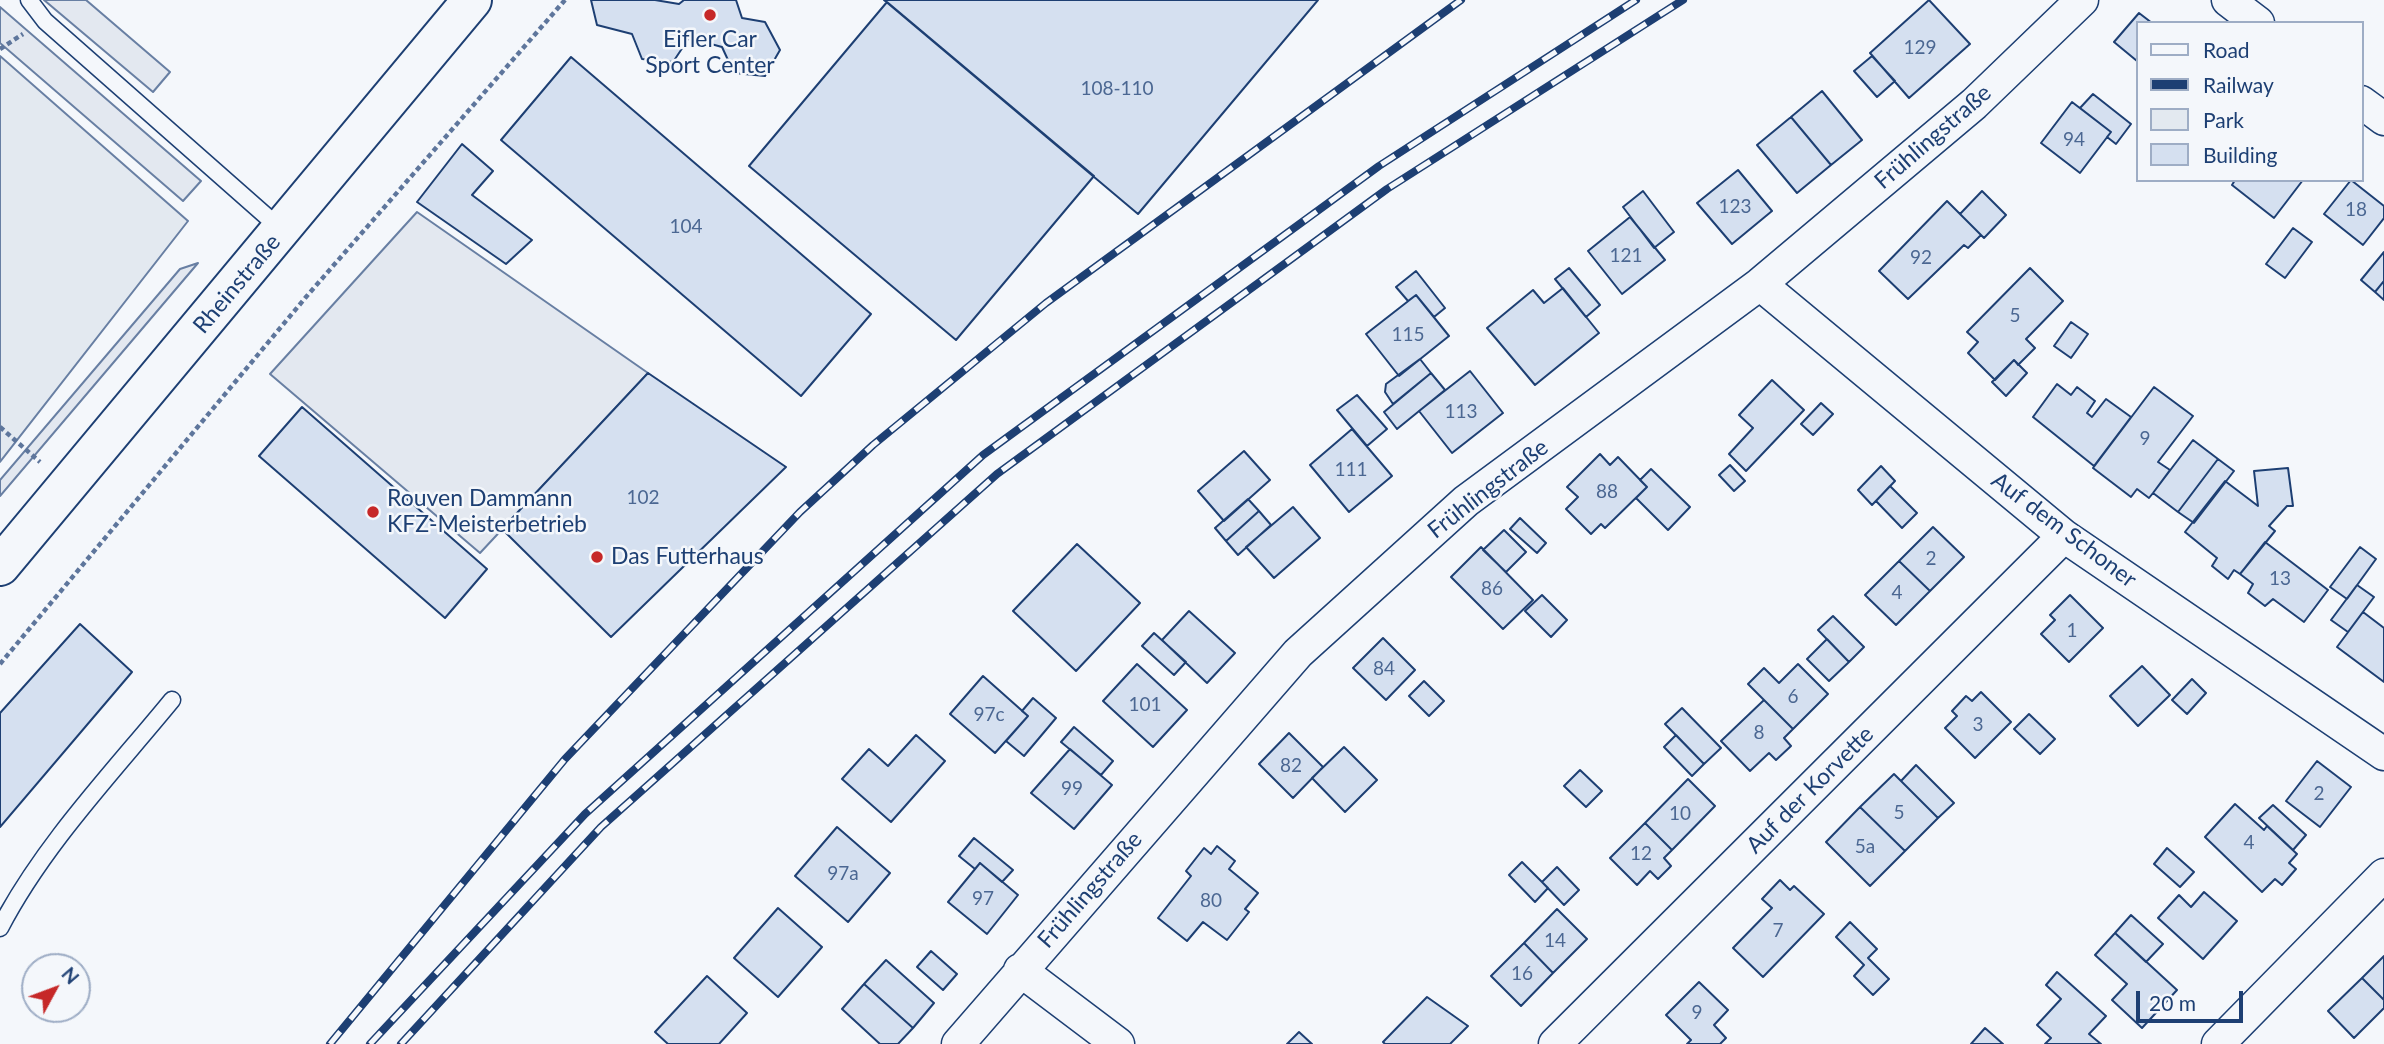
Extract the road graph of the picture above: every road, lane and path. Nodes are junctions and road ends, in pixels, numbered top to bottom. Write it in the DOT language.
graph roads {
  1 [pos="29,0"];
  2 [pos="472,0"];
  3 [pos="565,0"];
  4 [pos="2082,0"];
  5 [pos="2228,0"];
  6 [pos="2255,21"];
  7 [pos="2363,103"];
  8 [pos="2384,119"];
  9 [pos="282,230"];
  10 [pos="1760,284"];
  11 [pos="0,427"];
  12 [pos="67,486"];
  13 [pos="2064,536"];
  14 [pos="0,566"];
  15 [pos="0,664"];
  16 [pos="172,700"];
  17 [pos="2384,754"];
  18 [pos="2384,875"];
  19 [pos="0,928"];
  20 [pos="1020,970"];
  21 [pos="958,1044"];
  22 [pos="1118,1044"];
  23 [pos="1555,1044"];
  24 [pos="2218,1044"];
  1 -- 9 [label="lane"];
  2 -- 9 [label="main road, Rheinstraße"];
  3 -- 15 [label="path"];
  4 -- 10 [label="street, Frühlingstraße"];
  5 -- 6 [label="street"];
  7 -- 8 [label="street"];
  9 -- 12 [label="main road, Rheinstraße"];
  10 -- 13 [label="street, Auf dem Schoner"];
  10 -- 20 [label="street, Frühlingstraße"];
  11 -- 12 [label="path"];
  12 -- 14 [label="main road, Rheinstraße"];
  13 -- 17 [label="street, Auf dem Schoner"];
  13 -- 23 [label="street, Auf der Korvette"];
  16 -- 19 [label="lane"];
  18 -- 24 [label="street"];
  20 -- 21 [label="street, Frühlingstraße"];
  20 -- 22 [label="street"];
}
